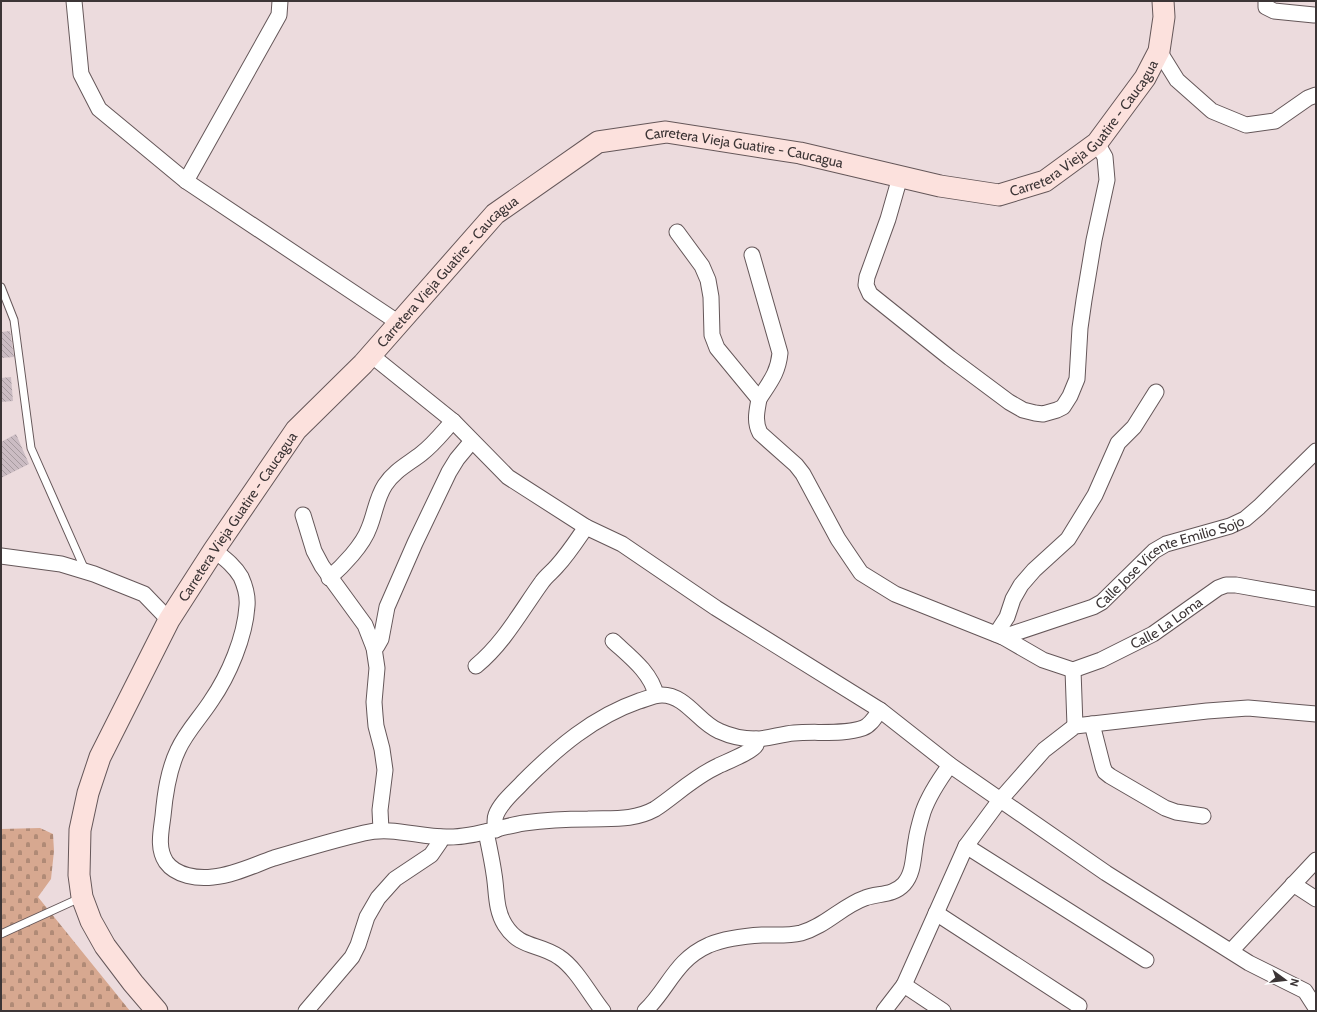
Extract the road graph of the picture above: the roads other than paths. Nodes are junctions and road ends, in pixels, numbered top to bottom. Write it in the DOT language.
graph roads {
  1 [pos="74,1"];
  2 [pos="280,1"];
  3 [pos="1163,1"];
  4 [pos="1266,1"];
  5 [pos="1314,15"];
  6 [pos="1159,51"];
  7 [pos="1316,95"];
  8 [pos="1097,143"];
  9 [pos="900,177"];
  10 [pos="186,181"];
  11 [pos="677,232"];
  12 [pos="752,255"];
  13 [pos="1,286"];
  14 [pos="399,323"];
  15 [pos="371,355"];
  16 [pos="1156,392"];
  17 [pos="759,399"];
  18 [pos="453,420"];
  19 [pos="472,441"];
  20 [pos="1316,451"];
  21 [pos="303,516"];
  22 [pos="586,526"];
  23 [pos="214,550"];
  24 [pos="1,556"];
  25 [pos="86,572"];
  26 [pos="329,578"];
  27 [pos="1316,599"];
  28 [pos="169,620"];
  29 [pos="1000,636"];
  30 [pos="612,642"];
  31 [pos="374,648"];
  32 [pos="476,666"];
  33 [pos="1073,670"];
  34 [pos="656,695"];
  35 [pos="880,710"];
  36 [pos="1316,714"];
  37 [pos="1092,724"];
  38 [pos="1076,726"];
  39 [pos="756,739"];
  40 [pos="950,765"];
  41 [pos="1000,800"];
  42 [pos="1203,816"];
  43 [pos="381,830"];
  44 [pos="491,831"];
  45 [pos="440,837"];
  46 [pos="966,846"];
  47 [pos="1316,860"];
  48 [pos="1294,884"];
  49 [pos="82,897"];
  50 [pos="1316,899"];
  51 [pos="936,913"];
  52 [pos="1,934"];
  53 [pos="1230,951"];
  54 [pos="1146,960"];
  55 [pos="904,985"];
  56 [pos="1079,1006"];
  57 [pos="1316,1008"];
  58 [pos="158,1011"];
  59 [pos="306,1011"];
  60 [pos="603,1011"];
  61 [pos="645,1011"];
  62 [pos="884,1011"];
  63 [pos="943,1011"];
  1 -- 10 [label="street"];
  2 -- 10 [label="street"];
  3 -- 6 [label="main road, Carretera Vieja Guatire - Caucagua"];
  4 -- 5 [label="street"];
  6 -- 7 [label="street"];
  6 -- 8 [label="main road, Carretera Vieja Guatire - Caucagua"];
  8 -- 9 [label="main road, Carretera Vieja Guatire - Caucagua"];
  8 -- 9 [label="street"];
  9 -- 14 [label="main road, Carretera Vieja Guatire - Caucagua"];
  10 -- 14 [label="street"];
  11 -- 17 [label="street"];
  12 -- 17 [label="street"];
  13 -- 25 [label="lane"];
  14 -- 15 [label="main road, Carretera Vieja Guatire - Caucagua"];
  15 -- 18 [label="street"];
  15 -- 23 [label="main road, Carretera Vieja Guatire - Caucagua"];
  16 -- 29 [label="street"];
  17 -- 29 [label="street"];
  18 -- 19 [label="street"];
  18 -- 26 [label="street"];
  19 -- 22 [label="street"];
  19 -- 31 [label="street"];
  20 -- 29 [label="street, Calle Jose Vicente Emilio Sojo"];
  21 -- 26 [label="street"];
  22 -- 32 [label="street"];
  22 -- 35 [label="street"];
  23 -- 28 [label="main road, Carretera Vieja Guatire - Caucagua"];
  23 -- 43 [label="street"];
  24 -- 25 [label="street"];
  25 -- 28 [label="street"];
  26 -- 31 [label="street"];
  27 -- 33 [label="street, Calle La Loma"];
  28 -- 49 [label="main road, Carretera Vieja Guatire - Caucagua"];
  29 -- 33 [label="street"];
  30 -- 34 [label="street"];
  31 -- 43 [label="street"];
  33 -- 38 [label="street"];
  34 -- 39 [label="street"];
  34 -- 44 [label="street"];
  35 -- 39 [label="street"];
  35 -- 40 [label="street"];
  36 -- 37 [label="street"];
  37 -- 38 [label="street"];
  37 -- 42 [label="street"];
  38 -- 41 [label="street"];
  39 -- 44 [label="street"];
  40 -- 41 [label="street"];
  40 -- 61 [label="street"];
  41 -- 46 [label="street"];
  41 -- 53 [label="street"];
  43 -- 45 [label="street"];
  44 -- 45 [label="street"];
  44 -- 60 [label="street"];
  45 -- 59 [label="street"];
  46 -- 51 [label="street"];
  46 -- 54 [label="street"];
  47 -- 48 [label="street"];
  48 -- 50 [label="street"];
  48 -- 53 [label="street"];
  49 -- 52 [label="lane"];
  49 -- 58 [label="main road, Carretera Vieja Guatire - Caucagua"];
  51 -- 55 [label="street"];
  51 -- 56 [label="street"];
  53 -- 57 [label="street"];
  55 -- 62 [label="street"];
  55 -- 63 [label="street"];
}
